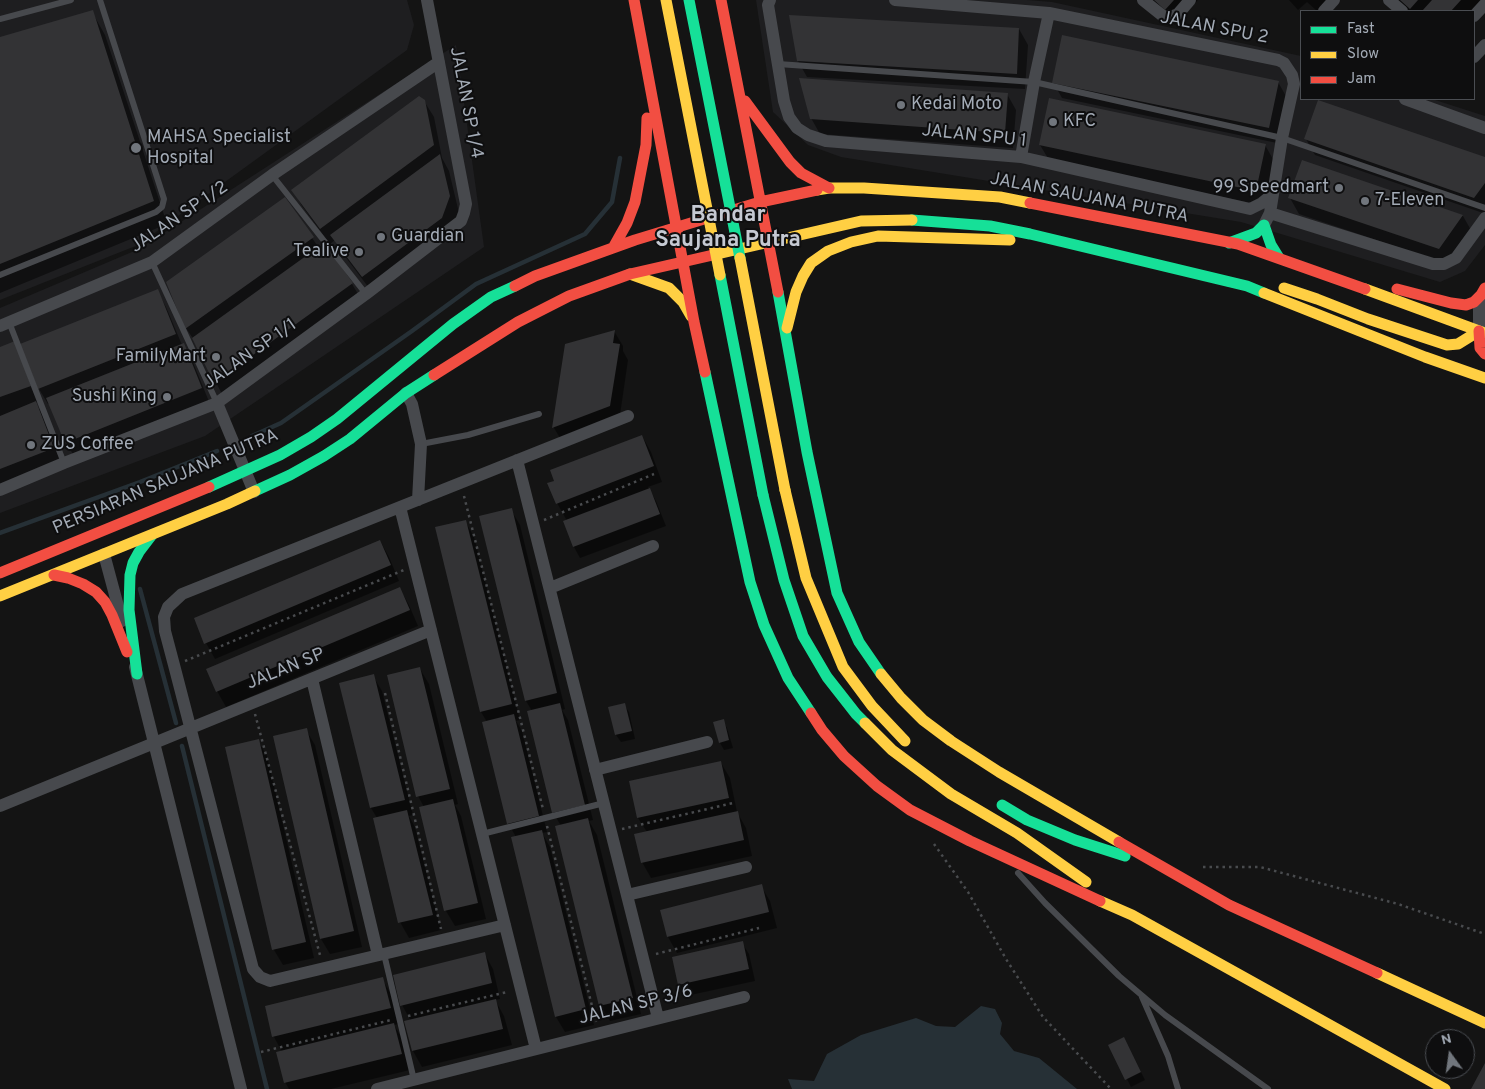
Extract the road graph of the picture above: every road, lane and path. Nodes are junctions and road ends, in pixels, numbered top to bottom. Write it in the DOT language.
graph roads {
  1 [pos="71,0"];
  2 [pos="100,0"];
  3 [pos="428,0"];
  4 [pos="634,0"];
  5 [pos="666,0"];
  6 [pos="690,0"];
  7 [pos="721,0"];
  8 [pos="770,0"];
  9 [pos="895,0"];
  10 [pos="1144,0"];
  11 [pos="1190,0"];
  12 [pos="1334,0"];
  13 [pos="1390,0"];
  14 [pos="1485,4"];
  15 [pos="1325,10"];
  16 [pos="1401,10"];
  17 [pos="1049,13"];
  18 [pos="1475,15"];
  19 [pos="0,19"];
  20 [pos="1485,45"];
  21 [pos="1475,56"];
  22 [pos="439,62"];
  23 [pos="778,64"];
  24 [pos="1298,80"];
  25 [pos="649,82"];
  26 [pos="1034,82"];
  27 [pos="739,91"];
  28 [pos="1408,100"];
  29 [pos="1485,128"];
  30 [pos="1282,138"];
  31 [pos="1021,158"];
  32 [pos="272,175"];
  33 [pos="829,188"];
  34 [pos="1273,194"];
  35 [pos="760,202"];
  36 [pos="1485,208"];
  37 [pos="1250,209"];
  38 [pos="464,213"];
  39 [pos="1485,218"];
  40 [pos="1266,221"];
  41 [pos="676,227"];
  42 [pos="1030,234"];
  43 [pos="768,243"];
  44 [pos="1229,243"];
  45 [pos="613,248"];
  46 [pos="1279,258"];
  47 [pos="152,262"];
  48 [pos="683,262"];
  49 [pos="1294,263"];
  50 [pos="0,274"];
  51 [pos="630,274"];
  52 [pos="1247,286"];
  53 [pos="1485,288"];
  54 [pos="1485,293"];
  55 [pos="366,294"];
  56 [pos="694,322"];
  57 [pos="5,324"];
  58 [pos="1483,330"];
  59 [pos="786,331"];
  60 [pos="1485,354"];
  61 [pos="1485,378"];
  62 [pos="406,393"];
  63 [pos="217,403"];
  64 [pos="539,414"];
  65 [pos="628,416"];
  66 [pos="421,444"];
  67 [pos="517,460"];
  68 [pos="64,463"];
  69 [pos="246,471"];
  70 [pos="654,474"];
  71 [pos="461,483"];
  72 [pos="0,490"];
  73 [pos="254,492"];
  74 [pos="418,500"];
  75 [pos="400,507"];
  76 [pos="534,525"];
  77 [pos="152,534"];
  78 [pos="652,546"];
  79 [pos="104,554"];
  80 [pos="415,566"];
  81 [pos="0,573"];
  82 [pos="54,575"];
  83 [pos="550,588"];
  84 [pos="0,596"];
  85 [pos="431,630"];
  86 [pos="174,665"];
  87 [pos="136,674"];
  88 [pos="312,679"];
  89 [pos="385,693"];
  90 [pos="252,703"];
  91 [pos="190,728"];
  92 [pos="707,742"];
  93 [pos="154,743"];
  94 [pos="915,749"];
  95 [pos="595,770"];
  96 [pos="994,800"];
  97 [pos="604,803"];
  98 [pos="733,803"];
  99 [pos="0,806"];
  100 [pos="545,818"];
  101 [pos="611,832"];
  102 [pos="482,834"];
  103 [pos="932,842"];
  104 [pos="1002,855"];
  105 [pos="746,867"];
  106 [pos="1202,867"];
  107 [pos="1164,868"];
  108 [pos="627,895"];
  109 [pos="1132,915"];
  110 [pos="505,925"];
  111 [pos="758,928"];
  112 [pos="1485,934"];
  113 [pos="443,940"];
  114 [pos="381,955"];
  115 [pos="642,958"];
  116 [pos="324,968"];
  117 [pos="1142,995"];
  118 [pos="744,997"];
  119 [pos="658,1018"];
  120 [pos="1485,1023"];
  121 [pos="599,1033"];
  122 [pos="536,1049"];
  123 [pos="414,1080"];
  124 [pos="1442,1087"];
  125 [pos="1425,1088"];
  126 [pos="241,1089"];
  127 [pos="377,1089"];
  128 [pos="1111,1089"];
  129 [pos="1178,1089"];
  130 [pos="1268,1089"];
  1 -- 19 [label="lane"];
  2 -- 50 [label="lane"];
  3 -- 22 [label="street, JALAN SP 1/4"];
  4 -- 25 [label="main road"];
  5 -- 109 [label="main road, bridge"];
  6 -- 94 [label="main road, bridge"];
  7 -- 27 [label="main road"];
  8 -- 23 [label="street, JALAN SPU 1"];
  9 -- 17 [label="street, JALAN SPU 2"];
  10 -- 11 [label="street, JALAN SPU 2"];
  12 -- 15 [label="street"];
  13 -- 16 [label="street"];
  14 -- 18 [label="street"];
  17 -- 24 [label="street, JALAN SPU 2"];
  17 -- 26 [label="street"];
  20 -- 21 [label="street"];
  22 -- 32 [label="street, JALAN SP 1/2"];
  22 -- 38 [label="street, JALAN SP 1/4"];
  23 -- 26 [label="lane"];
  23 -- 31 [label="street, JALAN SPU 1"];
  24 -- 30 [label="street"];
  25 -- 41 [label="main road"];
  25 -- 45 [label="main road"];
  26 -- 30 [label="lane"];
  26 -- 31 [label="street"];
  27 -- 33 [label="main road"];
  27 -- 35 [label="main road"];
  28 -- 29 [label="street"];
  30 -- 34 [label="street"];
  30 -- 36 [label="lane"];
  31 -- 37 [label="street, JALAN SPU 1"];
  32 -- 47 [label="street, JALAN SP 1/2"];
  32 -- 55 [label="lane"];
  33 -- 35 [label="main road, JALAN SAUJANA PUTRA"];
  33 -- 44 [label="main road, JALAN SAUJANA PUTRA"];
  34 -- 37 [label="street"];
  34 -- 40 [label="street"];
  35 -- 41 [label="main road, JALAN SAUJANA PUTRA"];
  35 -- 43 [label="main road"];
  37 -- 40 [label="street"];
  38 -- 55 [label="street, JALAN SP 1/1"];
  39 -- 40 [label="street"];
  40 -- 44 [label="main road"];
  40 -- 46 [label="main road"];
  41 -- 45 [label="main road, PERSIARAN SAUJANA PUTRA"];
  41 -- 48 [label="main road"];
  42 -- 43 [label="main road"];
  42 -- 52 [label="main road"];
  42 -- 59 [label="main road"];
  43 -- 48 [label="main road"];
  43 -- 59 [label="main road"];
  44 -- 46 [label="main road, JALAN SAUJANA PUTRA"];
  45 -- 69 [label="main road, PERSIARAN SAUJANA PUTRA"];
  46 -- 49 [label="main road, JALAN SAUJANA PUTRA"];
  47 -- 57 [label="street, JALAN SP 1/2"];
  47 -- 63 [label="lane"];
  48 -- 51 [label="main road"];
  48 -- 56 [label="main road"];
  49 -- 53 [label="main road"];
  49 -- 58 [label="main road, JALAN SAUJANA PUTRA"];
  51 -- 56 [label="main road"];
  51 -- 62 [label="main road"];
  52 -- 58 [label="main road"];
  52 -- 61 [label="main road"];
  54 -- 58 [label="street"];
  55 -- 63 [label="street, JALAN SP 1/1"];
  56 -- 104 [label="main road"];
  57 -- 68 [label="lane"];
  58 -- 60 [label="main road"];
  59 -- 107 [label="main road"];
  62 -- 66 [label="street"];
  62 -- 73 [label="main road"];
  63 -- 68 [label="street, JALAN SP 1/1"];
  63 -- 69 [label="street"];
  64 -- 66 [label="lane"];
  65 -- 67 [label="street"];
  66 -- 74 [label="street"];
  67 -- 71 [label="street"];
  67 -- 76 [label="street"];
  68 -- 72 [label="street, JALAN SP 1/1"];
  69 -- 73 [label="street"];
  69 -- 81 [label="main road, PERSIARAN SAUJANA PUTRA"];
  70 -- 76 [label="path"];
  71 -- 74 [label="street"];
  71 -- 100 [label="path"];
  73 -- 77 [label="main road"];
  74 -- 75 [label="street"];
  75 -- 80 [label="street"];
  75 -- 86 [label="street"];
  76 -- 83 [label="street"];
  77 -- 79 [label="main road"];
  77 -- 87 [label="main road"];
  78 -- 83 [label="street"];
  79 -- 82 [label="main road"];
  79 -- 87 [label="street"];
  80 -- 85 [label="street"];
  80 -- 86 [label="path"];
  82 -- 84 [label="main road"];
  82 -- 87 [label="main road"];
  83 -- 95 [label="street"];
  85 -- 88 [label="street, JALAN SP"];
  85 -- 102 [label="street"];
  86 -- 91 [label="street"];
  87 -- 93 [label="street"];
  88 -- 90 [label="street, JALAN SP"];
  88 -- 114 [label="street"];
  89 -- 113 [label="path"];
  90 -- 91 [label="street, JALAN SP"];
  90 -- 116 [label="path"];
  91 -- 93 [label="street, JALAN SP"];
  91 -- 116 [label="street"];
  92 -- 95 [label="street"];
  93 -- 99 [label="street, JALAN SP"];
  93 -- 126 [label="street"];
  95 -- 97 [label="street"];
  96 -- 107 [label="main road"];
  97 -- 100 [label="lane"];
  97 -- 101 [label="street"];
  98 -- 101 [label="path"];
  100 -- 102 [label="lane"];
  100 -- 121 [label="path"];
  101 -- 108 [label="street"];
  102 -- 110 [label="street"];
  103 -- 128 [label="path"];
  104 -- 109 [label="main road"];
  104 -- 117 [label="lane"];
  105 -- 108 [label="street"];
  106 -- 112 [label="path"];
  107 -- 120 [label="main road"];
  108 -- 115 [label="street"];
  109 -- 124 [label="main road"];
  110 -- 113 [label="street"];
  110 -- 122 [label="street"];
  111 -- 115 [label="path"];
  113 -- 114 [label="street"];
  114 -- 116 [label="street"];
  114 -- 123 [label="lane"];
  115 -- 119 [label="street"];
  117 -- 129 [label="lane"];
  117 -- 130 [label="lane"];
  118 -- 119 [label="street, JALAN SP 3/6"];
  119 -- 121 [label="street, JALAN SP 3/6"];
  121 -- 122 [label="street, JALAN SP 3/6"];
  122 -- 123 [label="street, JALAN SP 3/6"];
  123 -- 127 [label="street, JALAN SP 3/6"];
  124 -- 125 [label="lane"];
}
